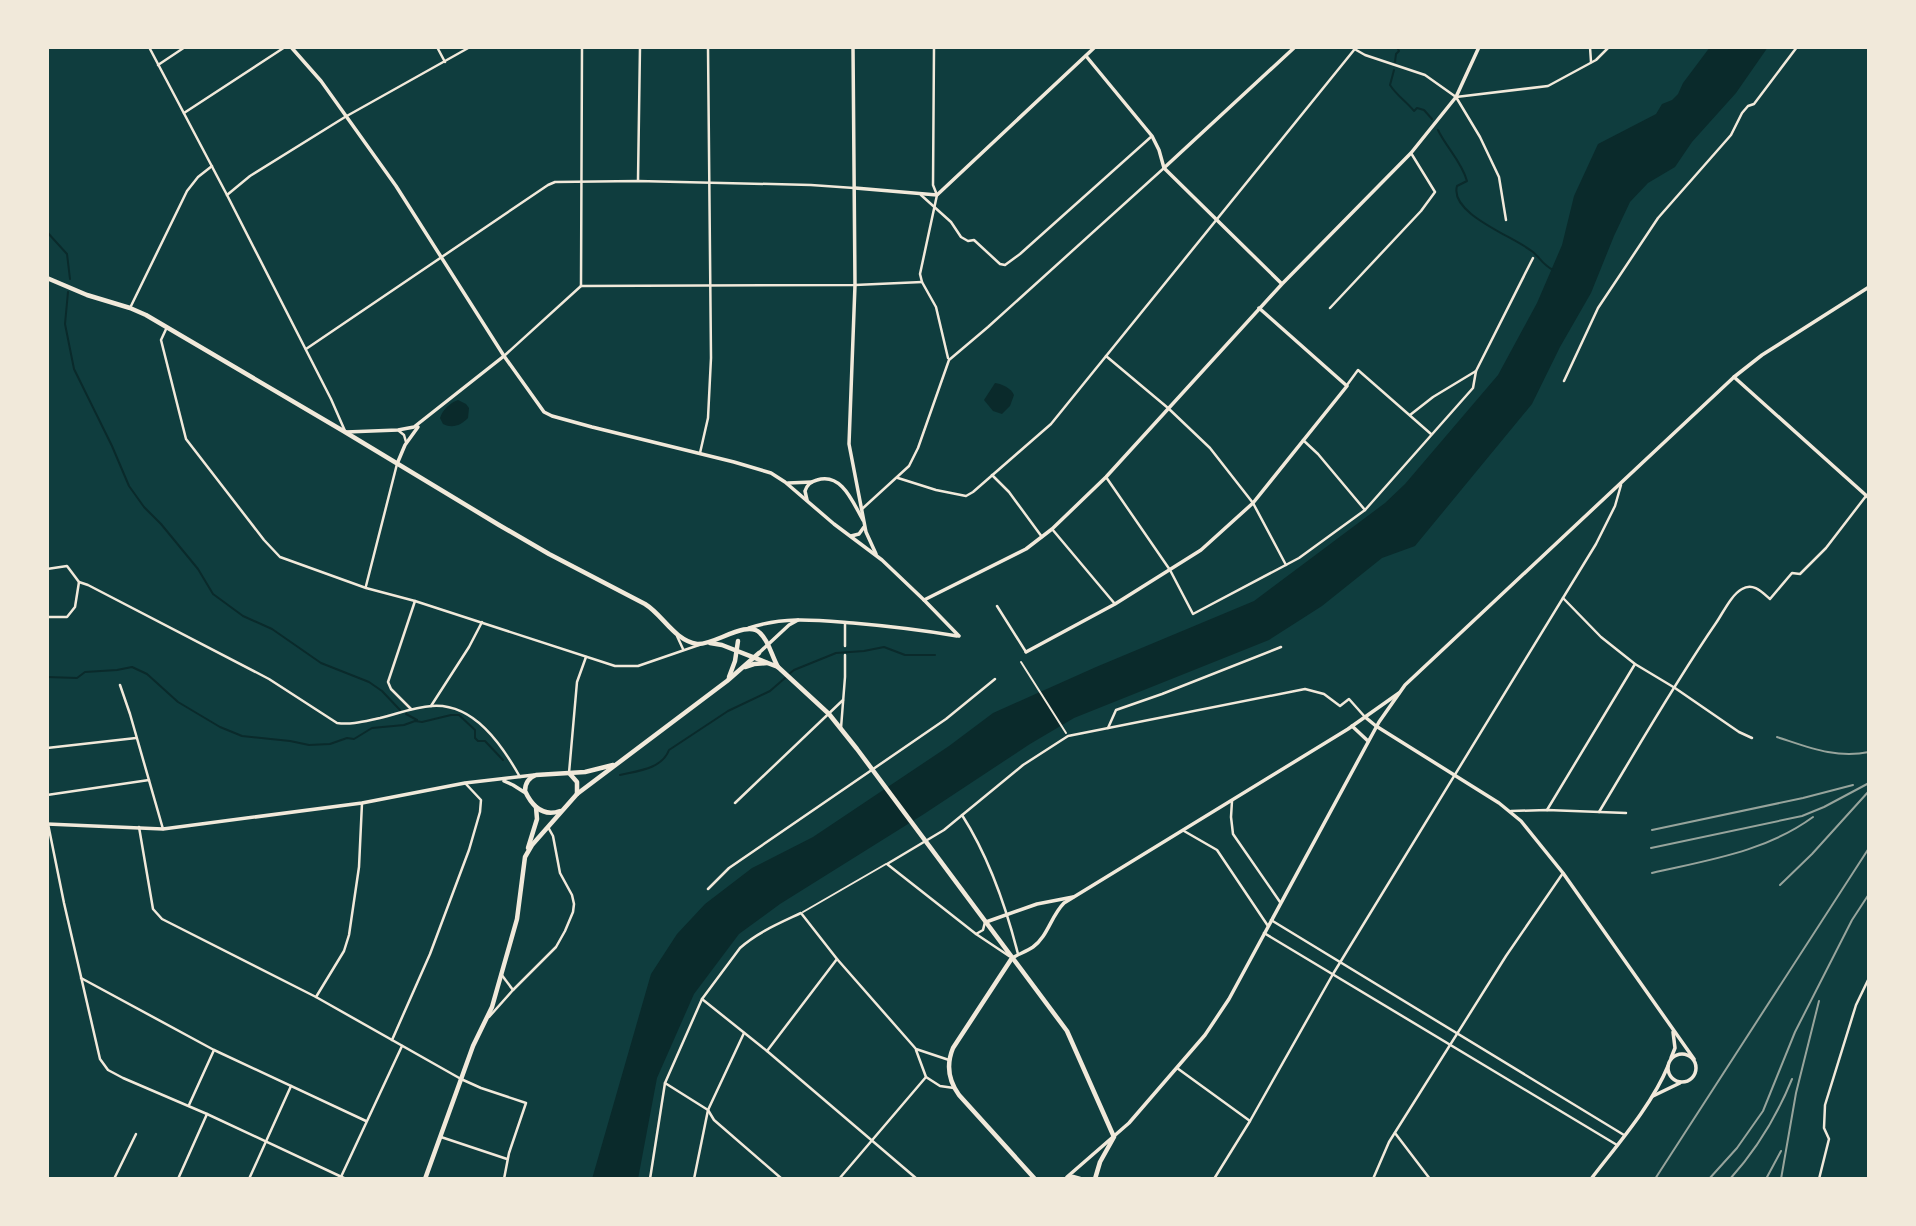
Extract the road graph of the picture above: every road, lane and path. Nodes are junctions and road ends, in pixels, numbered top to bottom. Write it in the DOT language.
graph roads {
  1 [pos="149,47"];
  2 [pos="185,47"];
  3 [pos="285,47"];
  4 [pos="291,47"];
  5 [pos="436,47"];
  6 [pos="470,47"];
  7 [pos="582,47"];
  8 [pos="640,47"];
  9 [pos="708,47"];
  10 [pos="853,47"];
  11 [pos="934,47"];
  12 [pos="1095,47"];
  13 [pos="1295,47"];
  14 [pos="1479,47"];
  15 [pos="1590,47"];
  16 [pos="1609,47"];
  17 [pos="1797,47"];
  18 [pos="1352,49"];
  19 [pos="1086,56"];
  20 [pos="445,62"];
  21 [pos="1591,62"];
  22 [pos="158,65"];
  23 [pos="1456,97"];
  24 [pos="184,113"];
  25 [pos="347,116"];
  26 [pos="1152,136"];
  27 [pos="1411,153"];
  28 [pos="212,166"];
  29 [pos="1164,168"];
  30 [pos="582,181"];
  31 [pos="638,181"];
  32 [pos="710,182"];
  33 [pos="855,188"];
  34 [pos="919,193"];
  35 [pos="228,195"];
  36 [pos="937,195"];
  37 [pos="933,206"];
  38 [pos="1506,219"];
  39 [pos="1216,220"];
  40 [pos="442,257"];
  41 [pos="1533,258"];
  42 [pos="47,278"];
  43 [pos="922,282"];
  44 [pos="710,284"];
  45 [pos="1282,284"];
  46 [pos="855,285"];
  47 [pos="581,286"];
  48 [pos="1869,287"];
  49 [pos="130,308"];
  50 [pos="1259,308"];
  51 [pos="1330,308"];
  52 [pos="167,327"];
  53 [pos="306,349"];
  54 [pos="504,356"];
  55 [pos="1107,356"];
  56 [pos="948,360"];
  57 [pos="1476,370"];
  58 [pos="1734,377"];
  59 [pos="1563,381"];
  60 [pos="1347,386"];
  61 [pos="1168,408"];
  62 [pos="1410,415"];
  63 [pos="421,423"];
  64 [pos="398,430"];
  65 [pos="345,432"];
  66 [pos="364,432"];
  67 [pos="1431,434"];
  68 [pos="1303,440"];
  69 [pos="362,442"];
  70 [pos="405,445"];
  71 [pos="700,453"];
  72 [pos="397,464"];
  73 [pos="992,475"];
  74 [pos="1106,477"];
  75 [pos="898,478"];
  76 [pos="814,481"];
  77 [pos="1622,481"];
  78 [pos="785,482"];
  79 [pos="1867,497"];
  80 [pos="808,502"];
  81 [pos="1253,503"];
  82 [pos="860,510"];
  83 [pos="1365,510"];
  84 [pos="865,523"];
  85 [pos="1052,529"];
  86 [pos="849,536"];
  87 [pos="1042,537"];
  88 [pos="881,561"];
  89 [pos="1286,565"];
  90 [pos="47,569"];
  91 [pos="1170,570"];
  92 [pos="79,582"];
  93 [pos="366,587"];
  94 [pos="1563,598"];
  95 [pos="925,600"];
  96 [pos="415,601"];
  97 [pos="1115,604"];
  98 [pos="997,606"];
  99 [pos="47,617"];
  100 [pos="800,619"];
  101 [pos="482,622"];
  102 [pos="845,623"];
  103 [pos="747,629"];
  104 [pos="676,633"];
  105 [pos="777,636"];
  106 [pos="763,638"];
  107 [pos="738,641"];
  108 [pos="703,644"];
  109 [pos="767,645"];
  110 [pos="845,646"];
  111 [pos="1281,647"];
  112 [pos="683,650"];
  113 [pos="736,650"];
  114 [pos="1026,652"];
  115 [pos="753,654"];
  116 [pos="771,655"];
  117 [pos="845,655"];
  118 [pos="586,657"];
  119 [pos="1021,662"];
  120 [pos="771,664"];
  121 [pos="1635,664"];
  122 [pos="780,668"];
  123 [pos="738,671"];
  124 [pos="995,679"];
  125 [pos="727,681"];
  126 [pos="120,685"];
  127 [pos="1675,688"];
  128 [pos="1399,693"];
  129 [pos="843,700"];
  130 [pos="431,706"];
  131 [pos="411,709"];
  132 [pos="829,715"];
  133 [pos="1365,717"];
  134 [pos="1352,726"];
  135 [pos="1376,726"];
  136 [pos="841,729"];
  137 [pos="1107,729"];
  138 [pos="1067,735"];
  139 [pos="136,737"];
  140 [pos="1752,738"];
  141 [pos="1368,741"];
  142 [pos="47,748"];
  143 [pos="623,759"];
  144 [pos="874,771"];
  145 [pos="569,773"];
  146 [pos="1455,774"];
  147 [pos="536,775"];
  148 [pos="520,777"];
  149 [pos="149,780"];
  150 [pos="498,780"];
  151 [pos="465,783"];
  152 [pos="577,794"];
  153 [pos="47,795"];
  154 [pos="528,797"];
  155 [pos="1233,801"];
  156 [pos="362,803"];
  157 [pos="735,803"];
  158 [pos="535,806"];
  159 [pos="562,810"];
  160 [pos="1547,810"];
  161 [pos="1511,811"];
  162 [pos="1599,812"];
  163 [pos="1626,813"];
  164 [pos="961,815"];
  165 [pos="48,824"];
  166 [pos="139,827"];
  167 [pos="548,827"];
  168 [pos="163,829"];
  169 [pos="1184,831"];
  170 [pos="525,857"];
  171 [pos="887,864"];
  172 [pos="1563,873"];
  173 [pos="708,889"];
  174 [pos="1075,897"];
  175 [pos="1280,901"];
  176 [pos="801,912"];
  177 [pos="1007,914"];
  178 [pos="1270,920"];
  179 [pos="985,922"];
  180 [pos="1268,926"];
  181 [pos="1264,933"];
  182 [pos="976,934"];
  183 [pos="1019,955"];
  184 [pos="1012,958"];
  185 [pos="837,959"];
  186 [pos="1340,962"];
  187 [pos="502,974"];
  188 [pos="1333,974"];
  189 [pos="81,978"];
  190 [pos="1869,978"];
  191 [pos="513,990"];
  192 [pos="316,997"];
  193 [pos="702,999"];
  194 [pos="487,1020"];
  195 [pos="1672,1030"];
  196 [pos="744,1033"];
  197 [pos="1458,1034"];
  198 [pos="392,1040"];
  199 [pos="1451,1045"];
  200 [pos="402,1046"];
  201 [pos="916,1049"];
  202 [pos="214,1050"];
  203 [pos="767,1051"];
  204 [pos="1694,1059"];
  205 [pos="949,1060"];
  206 [pos="1670,1060"];
  207 [pos="1668,1066"];
  208 [pos="1177,1068"];
  209 [pos="926,1077"];
  210 [pos="461,1079"];
  211 [pos="665,1083"];
  212 [pos="1680,1083"];
  213 [pos="291,1086"];
  214 [pos="954,1088"];
  215 [pos="1651,1097"];
  216 [pos="188,1106"];
  217 [pos="708,1110"];
  218 [pos="207,1114"];
  219 [pos="366,1121"];
  220 [pos="1250,1121"];
  221 [pos="1395,1133"];
  222 [pos="136,1134"];
  223 [pos="1624,1135"];
  224 [pos="441,1137"];
  225 [pos="1114,1137"];
  226 [pos="872,1140"];
  227 [pos="266,1142"];
  228 [pos="1617,1145"];
  229 [pos="507,1159"];
  230 [pos="341,1178"];
  231 [pos="114,1179"];
  232 [pos="178,1179"];
  233 [pos="249,1179"];
  234 [pos="346,1179"];
  235 [pos="425,1179"];
  236 [pos="505,1179"];
  237 [pos="650,1179"];
  238 [pos="694,1179"];
  239 [pos="782,1179"];
  240 [pos="839,1179"];
  241 [pos="917,1179"];
  242 [pos="1035,1179"];
  243 [pos="1065,1179"];
  244 [pos="1080,1179"];
  245 [pos="1094,1179"];
  246 [pos="1214,1179"];
  247 [pos="1373,1179"];
  248 [pos="1430,1179"];
  249 [pos="1591,1179"];
  250 [pos="1819,1179"];
  1 -- 22 [label="street"];
  2 -- 22 [label="street"];
  3 -- 24 [label="street"];
  4 -- 25 [label="street"];
  5 -- 20 [label="street"];
  6 -- 20 [label="street"];
  7 -- 30 [label="street"];
  8 -- 31 [label="street"];
  9 -- 32 [label="street"];
  10 -- 33 [label="street"];
  11 -- 36 [label="street"];
  12 -- 19 [label="street"];
  13 -- 29 [label="street"];
  14 -- 23 [label="street"];
  15 -- 21 [label="street"];
  16 -- 21 [label="street"];
  17 -- 59 [label="street"];
  18 -- 23 [label="street"];
  18 -- 39 [label="street"];
  19 -- 26 [label="street"];
  19 -- 36 [label="street"];
  20 -- 25 [label="street"];
  21 -- 23 [label="street"];
  22 -- 24 [label="street"];
  23 -- 27 [label="street"];
  23 -- 38 [label="street"];
  24 -- 28 [label="street"];
  25 -- 35 [label="street"];
  25 -- 40 [label="street"];
  26 -- 29 [label="street"];
  26 -- 37 [label="street"];
  27 -- 45 [label="street"];
  27 -- 51 [label="street"];
  28 -- 35 [label="street"];
  28 -- 49 [label="street"];
  29 -- 39 [label="street"];
  29 -- 56 [label="street"];
  30 -- 31 [label="street"];
  30 -- 40 [label="street"];
  30 -- 47 [label="street"];
  31 -- 32 [label="street"];
  32 -- 33 [label="street"];
  32 -- 44 [label="street"];
  33 -- 34 [label="street"];
  33 -- 46 [label="street"];
  34 -- 36 [label="street"];
  34 -- 37 [label="street"];
  35 -- 53 [label="street"];
  36 -- 37 [label="street"];
  37 -- 43 [label="street"];
  39 -- 45 [label="street"];
  39 -- 55 [label="street"];
  40 -- 53 [label="street"];
  40 -- 54 [label="street"];
  41 -- 57 [label="street"];
  42 -- 49 [label="main road"];
  43 -- 46 [label="street"];
  43 -- 56 [label="street"];
  44 -- 46 [label="street"];
  44 -- 47 [label="street"];
  44 -- 71 [label="street"];
  45 -- 50 [label="street"];
  46 -- 82 [label="street"];
  47 -- 54 [label="street"];
  48 -- 58 [label="street"];
  49 -- 52 [label="main road"];
  50 -- 60 [label="street"];
  50 -- 61 [label="street"];
  52 -- 65 [label="main road"];
  52 -- 93 [label="street"];
  53 -- 65 [label="street"];
  54 -- 63 [label="street"];
  54 -- 71 [label="street"];
  55 -- 61 [label="street"];
  55 -- 73 [label="street"];
  56 -- 75 [label="street"];
  57 -- 62 [label="street"];
  57 -- 67 [label="street"];
  58 -- 77 [label="street"];
  58 -- 79 [label="street"];
  60 -- 62 [label="street"];
  60 -- 68 [label="street"];
  61 -- 74 [label="street"];
  61 -- 81 [label="street"];
  62 -- 67 [label="street"];
  63 -- 64 [label="street"];
  63 -- 70 [label="street"];
  64 -- 66 [label="street"];
  64 -- 70 [label="street"];
  65 -- 66 [label="street"];
  65 -- 69 [label="main road"];
  66 -- 69 [label="street"];
  67 -- 83 [label="street"];
  68 -- 81 [label="street"];
  68 -- 83 [label="street"];
  69 -- 72 [label="main road"];
  70 -- 72 [label="street"];
  71 -- 78 [label="street"];
  72 -- 93 [label="street"];
  72 -- 104 [label="main road"];
  73 -- 75 [label="street"];
  73 -- 87 [label="street"];
  74 -- 85 [label="street"];
  74 -- 91 [label="street"];
  75 -- 82 [label="street"];
  76 -- 78 [label="street"];
  76 -- 80 [label="street"];
  76 -- 82 [label="street"];
  77 -- 94 [label="street"];
  77 -- 128 [label="street"];
  78 -- 80 [label="street"];
  79 -- 127 [label="street"];
  80 -- 86 [label="street"];
  81 -- 89 [label="street"];
  81 -- 91 [label="street"];
  82 -- 84 [label="street"];
  83 -- 89 [label="street"];
  84 -- 86 [label="street"];
  84 -- 88 [label="street"];
  85 -- 87 [label="street"];
  85 -- 97 [label="street"];
  86 -- 88 [label="street"];
  87 -- 95 [label="street"];
  88 -- 95 [label="street"];
  89 -- 91 [label="street"];
  90 -- 92 [label="street"];
  91 -- 97 [label="street"];
  92 -- 99 [label="street"];
  92 -- 131 [label="street"];
  93 -- 96 [label="street"];
  94 -- 121 [label="street"];
  94 -- 146 [label="street"];
  95 -- 102 [label="street"];
  96 -- 101 [label="street"];
  96 -- 131 [label="street"];
  97 -- 114 [label="street"];
  98 -- 114 [label="street"];
  100 -- 102 [label="street"];
  100 -- 103 [label="street"];
  100 -- 105 [label="street"];
  101 -- 118 [label="street"];
  101 -- 130 [label="street"];
  102 -- 110 [label="street"];
  103 -- 106 [label="main road"];
  103 -- 107 [label="main road"];
  103 -- 108 [label="main road"];
  104 -- 108 [label="main road"];
  104 -- 112 [label="street"];
  105 -- 109 [label="street"];
  105 -- 116 [label="street"];
  106 -- 109 [label="main road"];
  106 -- 115 [label="main road"];
  107 -- 113 [label="main road"];
  107 -- 115 [label="main road"];
  108 -- 112 [label="street"];
  108 -- 113 [label="main road"];
  109 -- 115 [label="street"];
  109 -- 116 [label="main road"];
  111 -- 137 [label="street"];
  112 -- 118 [label="street"];
  113 -- 115 [label="main road"];
  113 -- 125 [label="main road"];
  115 -- 120 [label="main road"];
  115 -- 123 [label="main road"];
  116 -- 122 [label="main road"];
  117 -- 129 [label="street"];
  118 -- 145 [label="street"];
  119 -- 138 [label="street"];
  120 -- 122 [label="main road"];
  120 -- 123 [label="main road"];
  121 -- 127 [label="street"];
  121 -- 160 [label="street"];
  122 -- 132 [label="main road"];
  123 -- 125 [label="main road"];
  124 -- 144 [label="street"];
  125 -- 143 [label="main road"];
  126 -- 139 [label="street"];
  127 -- 140 [label="street"];
  127 -- 162 [label="street"];
  128 -- 133 [label="street"];
  128 -- 135 [label="street"];
  129 -- 132 [label="street"];
  129 -- 136 [label="street"];
  130 -- 131 [label="street"];
  130 -- 148 [label="street"];
  132 -- 136 [label="main road"];
  132 -- 157 [label="street"];
  133 -- 134 [label="street"];
  133 -- 135 [label="street"];
  133 -- 137 [label="street"];
  134 -- 141 [label="street"];
  134 -- 155 [label="street"];
  135 -- 141 [label="street"];
  135 -- 146 [label="street"];
  136 -- 144 [label="main road"];
  137 -- 138 [label="street"];
  138 -- 164 [label="street"];
  139 -- 142 [label="street"];
  139 -- 149 [label="street"];
  141 -- 175 [label="street"];
  143 -- 145 [label="main road"];
  143 -- 152 [label="main road"];
  144 -- 173 [label="street"];
  144 -- 179 [label="main road"];
  145 -- 147 [label="main road"];
  145 -- 152 [label="main road"];
  146 -- 161 [label="street"];
  146 -- 186 [label="street"];
  147 -- 148 [label="street"];
  147 -- 154 [label="main road"];
  148 -- 150 [label="street"];
  149 -- 153 [label="street"];
  149 -- 168 [label="street"];
  150 -- 151 [label="street"];
  150 -- 154 [label="street"];
  151 -- 156 [label="street"];
  151 -- 198 [label="street"];
  152 -- 159 [label="main road"];
  154 -- 158 [label="main road"];
  155 -- 169 [label="street"];
  155 -- 175 [label="street"];
  156 -- 168 [label="street"];
  156 -- 192 [label="street"];
  158 -- 159 [label="main road"];
  158 -- 170 [label="main road"];
  159 -- 167 [label="main road"];
  160 -- 161 [label="street"];
  160 -- 162 [label="street"];
  161 -- 172 [label="street"];
  162 -- 163 [label="street"];
  164 -- 171 [label="street"];
  164 -- 177 [label="street"];
  165 -- 166 [label="street"];
  165 -- 189 [label="street"];
  166 -- 168 [label="street"];
  166 -- 192 [label="street"];
  167 -- 170 [label="main road"];
  167 -- 191 [label="street"];
  169 -- 174 [label="street"];
  169 -- 180 [label="street"];
  170 -- 187 [label="main road"];
  171 -- 176 [label="street"];
  171 -- 182 [label="street"];
  172 -- 195 [label="street"];
  172 -- 197 [label="street"];
  174 -- 177 [label="street"];
  174 -- 183 [label="street"];
  175 -- 178 [label="street"];
  176 -- 185 [label="street"];
  176 -- 193 [label="street"];
  177 -- 179 [label="street"];
  177 -- 183 [label="street"];
  178 -- 180 [label="street"];
  178 -- 186 [label="street"];
  179 -- 182 [label="street"];
  179 -- 184 [label="main road"];
  180 -- 181 [label="street"];
  181 -- 188 [label="street"];
  181 -- 208 [label="street"];
  182 -- 184 [label="street"];
  183 -- 184 [label="street"];
  184 -- 205 [label="main road"];
  184 -- 225 [label="main road"];
  185 -- 201 [label="street"];
  185 -- 203 [label="street"];
  186 -- 188 [label="street"];
  186 -- 197 [label="street"];
  187 -- 191 [label="street"];
  187 -- 194 [label="main road"];
  188 -- 199 [label="street"];
  188 -- 220 [label="street"];
  189 -- 202 [label="street"];
  189 -- 216 [label="street"];
  190 -- 250 [label="street"];
  191 -- 194 [label="street"];
  192 -- 198 [label="street"];
  193 -- 196 [label="street"];
  193 -- 211 [label="street"];
  194 -- 210 [label="main road"];
  195 -- 204 [label="street"];
  195 -- 206 [label="street"];
  196 -- 203 [label="street"];
  196 -- 217 [label="street"];
  197 -- 199 [label="street"];
  197 -- 223 [label="street"];
  198 -- 200 [label="street"];
  199 -- 221 [label="street"];
  199 -- 228 [label="street"];
  200 -- 210 [label="street"];
  200 -- 219 [label="street"];
  201 -- 205 [label="street"];
  201 -- 209 [label="street"];
  202 -- 213 [label="street"];
  202 -- 216 [label="street"];
  203 -- 226 [label="street"];
  204 -- 206 [label="street"];
  204 -- 212 [label="street"];
  205 -- 214 [label="main road"];
  206 -- 207 [label="street"];
  207 -- 212 [label="street"];
  207 -- 215 [label="street"];
  208 -- 220 [label="street"];
  208 -- 225 [label="street"];
  209 -- 214 [label="street"];
  209 -- 226 [label="street"];
  210 -- 224 [label="main road"];
  210 -- 229 [label="street"];
  211 -- 217 [label="street"];
  211 -- 237 [label="street"];
  212 -- 215 [label="street"];
  213 -- 219 [label="street"];
  213 -- 227 [label="street"];
  214 -- 242 [label="main road"];
  215 -- 223 [label="street"];
  216 -- 218 [label="street"];
  217 -- 238 [label="street"];
  217 -- 239 [label="street"];
  218 -- 227 [label="street"];
  218 -- 232 [label="street"];
  219 -- 230 [label="street"];
  220 -- 246 [label="street"];
  221 -- 247 [label="street"];
  221 -- 248 [label="street"];
  222 -- 231 [label="street"];
  223 -- 228 [label="street"];
  224 -- 229 [label="street"];
  224 -- 235 [label="main road"];
  225 -- 243 [label="street"];
  225 -- 245 [label="main road"];
  226 -- 240 [label="street"];
  226 -- 241 [label="street"];
  227 -- 230 [label="street"];
  227 -- 233 [label="street"];
  228 -- 249 [label="street"];
  229 -- 236 [label="street"];
  230 -- 234 [label="street"];
  243 -- 244 [label="main road"];
}
